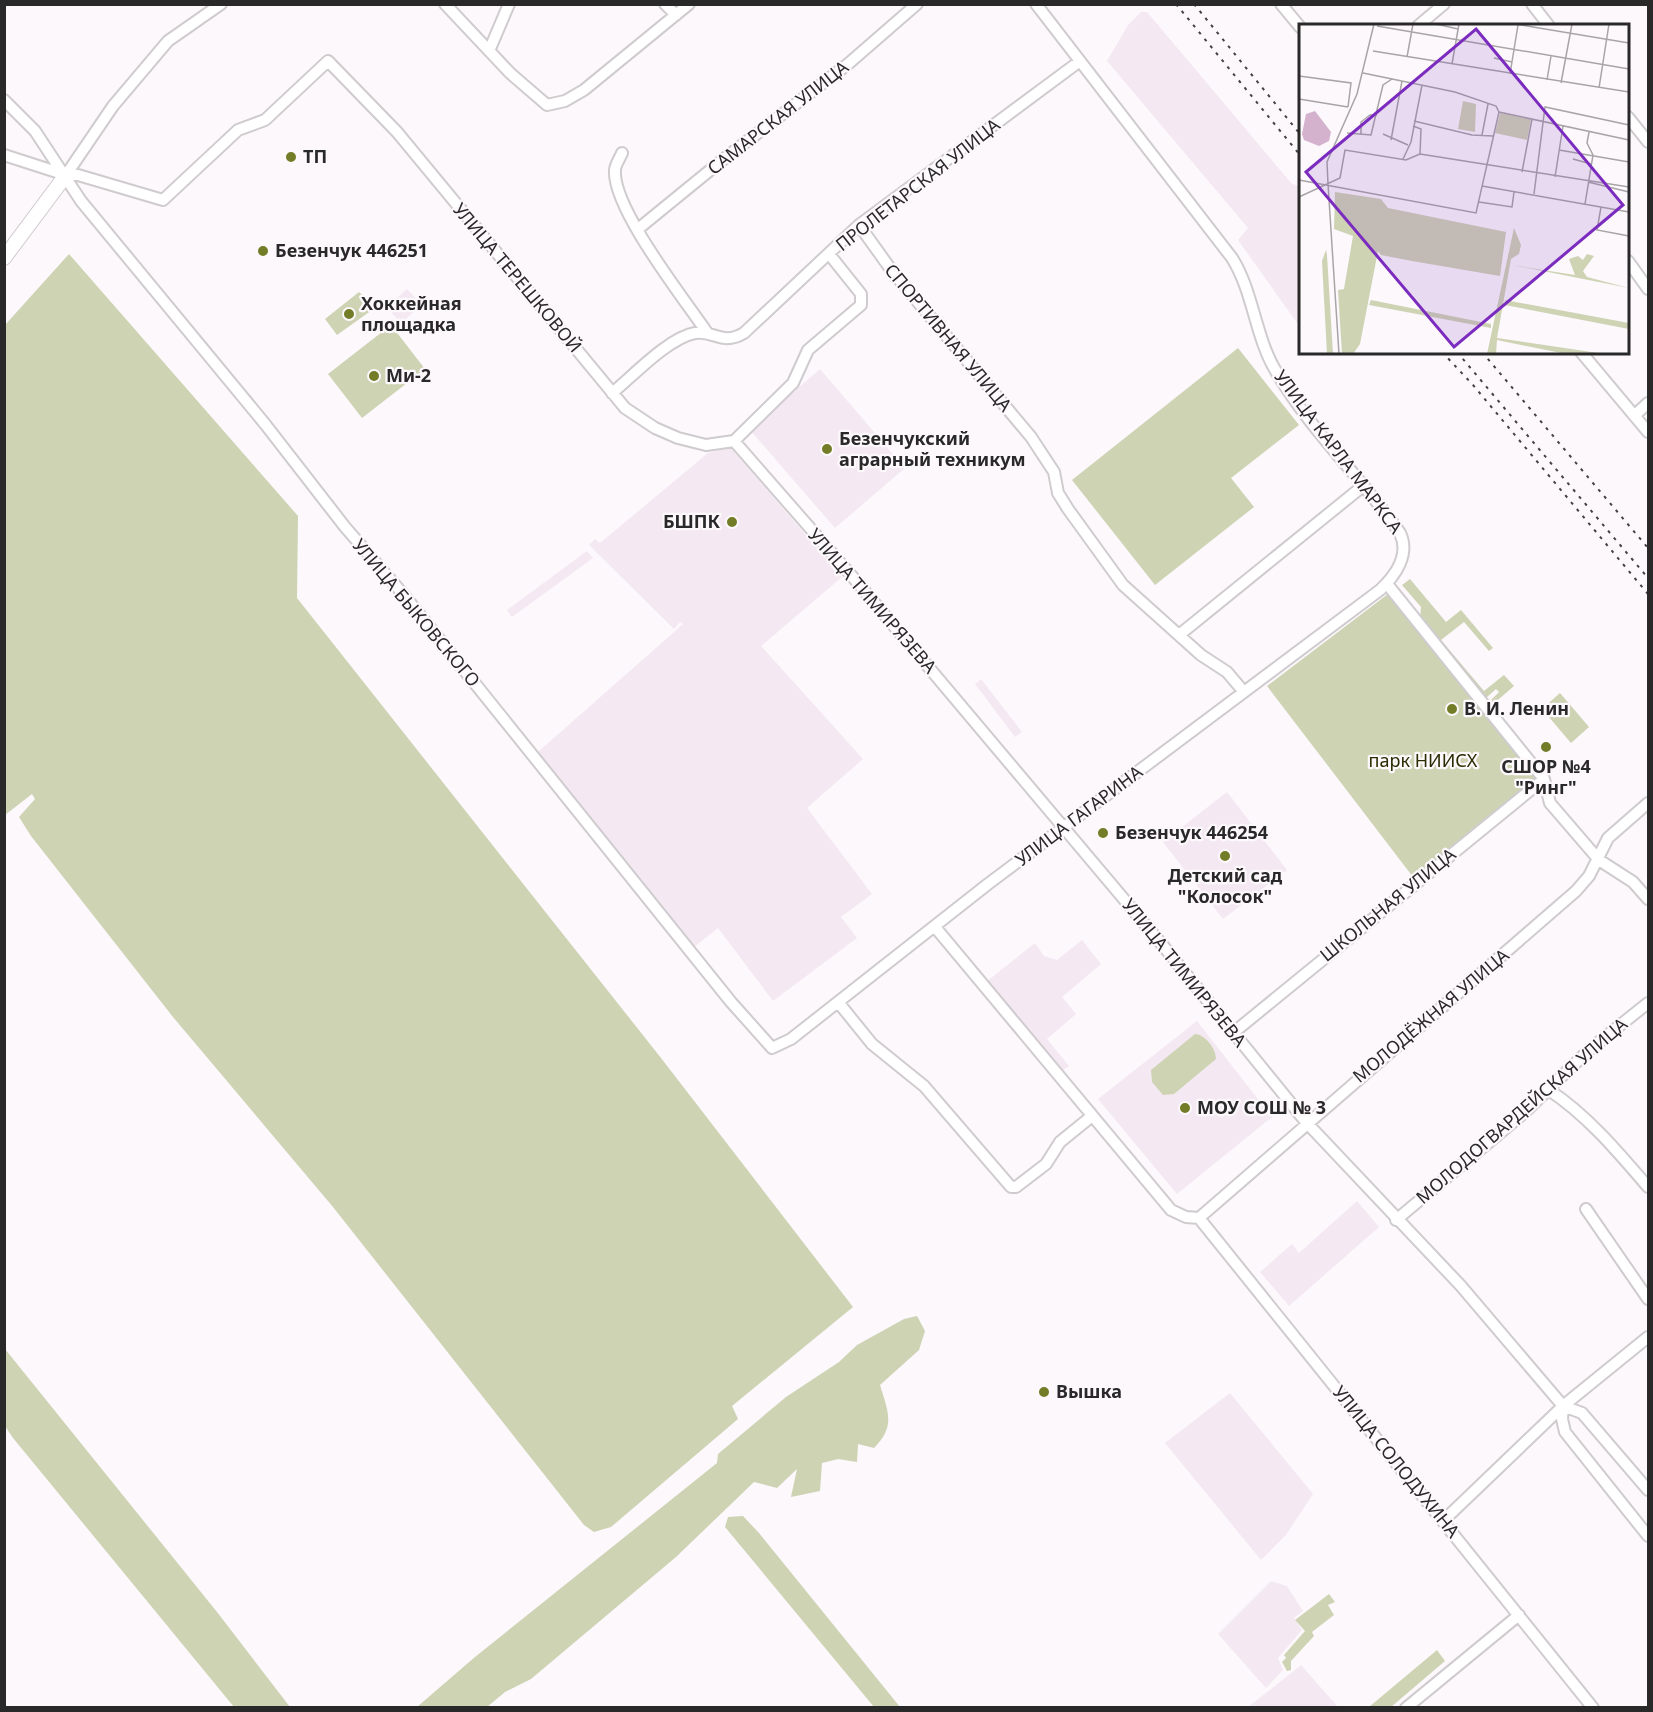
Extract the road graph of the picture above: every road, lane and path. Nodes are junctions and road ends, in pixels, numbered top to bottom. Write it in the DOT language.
graph roads {
  1 [pos="221,4"];
  2 [pos="446,4"];
  3 [pos="509,4"];
  4 [pos="665,4"];
  5 [pos="688,4"];
  6 [pos="917,4"];
  7 [pos="1036,4"];
  8 [pos="1281,4"];
  9 [pos="1444,4"];
  10 [pos="1532,4"];
  11 [pos="676,15"];
  12 [pos="1420,24"];
  13 [pos="1547,24"];
  14 [pos="1299,26"];
  15 [pos="489,51"];
  16 [pos="1080,61"];
  17 [pos="4,100"];
  18 [pos="1629,118"];
  19 [pos="1648,142"];
  20 [pos="622,153"];
  21 [pos="4,155"];
  22 [pos="66,175"];
  23 [pos="859,225"];
  24 [pos="638,229"];
  25 [pos="829,254"];
  26 [pos="4,258"];
  27 [pos="1629,262"];
  28 [pos="1648,289"];
  29 [pos="708,334"];
  30 [pos="1583,354"];
  31 [pos="612,393"];
  32 [pos="1648,403"];
  33 [pos="1635,415"];
  34 [pos="1648,432"];
  35 [pos="734,441"];
  36 [pos="1363,486"];
  37 [pos="1387,584"];
  38 [pos="1179,634"];
  39 [pos="1244,692"];
  40 [pos="1544,778"];
  41 [pos="1648,803"];
  42 [pos="1063,827"];
  43 [pos="1599,860"];
  44 [pos="1648,899"];
  45 [pos="935,927"];
  46 [pos="838,1002"];
  47 [pos="1648,1003"];
  48 [pos="1233,1033"];
  49 [pos="772,1048"];
  50 [pos="1549,1089"];
  51 [pos="1092,1116"];
  52 [pos="1306,1122"];
  53 [pos="1648,1187"];
  54 [pos="1586,1209"];
  55 [pos="1199,1218"];
  56 [pos="1396,1220"];
  57 [pos="1648,1299"];
  58 [pos="1648,1337"];
  59 [pos="1563,1406"];
  60 [pos="1648,1490"];
  61 [pos="1443,1521"];
  62 [pos="1648,1536"];
  63 [pos="1519,1615"];
  64 [pos="1406,1707"];
  65 [pos="1593,1707"];
  1 -- 22 [label="street"];
  2 -- 15 [label="street"];
  3 -- 15 [label="street"];
  4 -- 11 [label="street"];
  5 -- 11 [label="street"];
  6 -- 24 [label="street, САМАРСКАЯ УЛИЦА"];
  7 -- 16 [label="street, УЛИЦА КАРЛА МАРКСА"];
  8 -- 14 [label="street"];
  9 -- 12 [label="street"];
  10 -- 13 [label="street"];
  11 -- 15 [label="street"];
  16 -- 23 [label="street, ПРОЛЕТАРСКАЯ УЛИЦА"];
  16 -- 36 [label="street, УЛИЦА КАРЛА МАРКСА"];
  17 -- 22 [label="street, УЛИЦА БЫКОВСКОГО"];
  18 -- 19 [label="street"];
  20 -- 24 [label="street"];
  21 -- 22 [label="street"];
  22 -- 26 [label="main road"];
  22 -- 31 [label="street, УЛИЦА ТЕРЕШКОВОЙ"];
  22 -- 49 [label="street, УЛИЦА БЫКОВСКОГО"];
  23 -- 25 [label="street, ПРОЛЕТАРСКАЯ УЛИЦА"];
  23 -- 38 [label="street, СПОРТИВНАЯ УЛИЦА"];
  24 -- 29 [label="street"];
  25 -- 29 [label="street, ПРОЛЕТАРСКАЯ УЛИЦА"];
  25 -- 35 [label="street"];
  27 -- 28 [label="street"];
  29 -- 31 [label="street, ПРОЛЕТАРСКАЯ УЛИЦА"];
  30 -- 33 [label="street"];
  31 -- 35 [label="street, УЛИЦА ТЕРЕШКОВОЙ"];
  32 -- 33 [label="street"];
  33 -- 34 [label="street"];
  35 -- 42 [label="street, УЛИЦА ТИМИРЯЗЕВА"];
  36 -- 37 [label="street, УЛИЦА КАРЛА МАРКСА"];
  36 -- 38 [label="street"];
  37 -- 39 [label="street, УЛИЦА ГАГАРИНА"];
  37 -- 40 [label="street"];
  38 -- 39 [label="street, СПОРТИВНАЯ УЛИЦА"];
  39 -- 42 [label="street, УЛИЦА ГАГАРИНА"];
  40 -- 43 [label="street"];
  40 -- 48 [label="street, ШКОЛЬНАЯ УЛИЦА"];
  41 -- 43 [label="street, МОЛОДЁЖНАЯ УЛИЦА"];
  42 -- 45 [label="street, УЛИЦА ГАГАРИНА"];
  42 -- 48 [label="street, УЛИЦА ТИМИРЯЗЕВА"];
  43 -- 44 [label="street"];
  43 -- 52 [label="street, МОЛОДЁЖНАЯ УЛИЦА"];
  45 -- 46 [label="street, УЛИЦА ГАГАРИНА"];
  45 -- 51 [label="street"];
  46 -- 49 [label="street, УЛИЦА ГАГАРИНА"];
  46 -- 51 [label="street"];
  47 -- 50 [label="street, МОЛОДОГВАРДЕЙСКАЯ УЛИЦА"];
  48 -- 52 [label="street, УЛИЦА ТИМИРЯЗЕВА"];
  50 -- 53 [label="street"];
  50 -- 56 [label="street, МОЛОДОГВАРДЕЙСКАЯ УЛИЦА"];
  51 -- 55 [label="street"];
  52 -- 55 [label="street, МОЛОДЁЖНАЯ УЛИЦА"];
  52 -- 56 [label="street, УЛИЦА ТИМИРЯЗЕВА"];
  54 -- 57 [label="street"];
  55 -- 61 [label="street, УЛИЦА СОЛОДУХИНА"];
  56 -- 59 [label="street, УЛИЦА ТИМИРЯЗЕВА"];
  58 -- 59 [label="street"];
  59 -- 60 [label="street, УЛИЦА ТИМИРЯЗЕВА"];
  59 -- 61 [label="street"];
  59 -- 62 [label="street"];
  61 -- 63 [label="street, УЛИЦА СОЛОДУХИНА"];
  63 -- 64 [label="street"];
  63 -- 65 [label="street, УЛИЦА СОЛОДУХИНА"];
}
